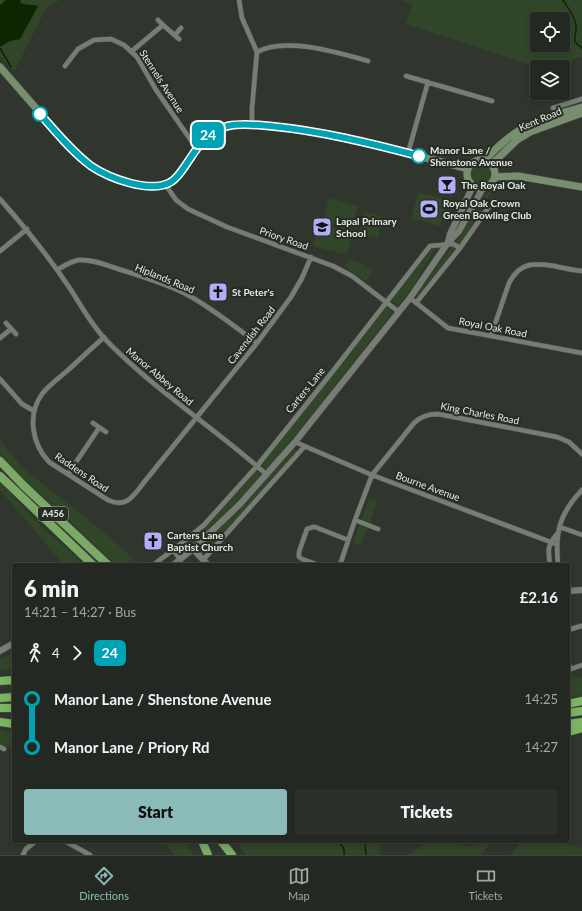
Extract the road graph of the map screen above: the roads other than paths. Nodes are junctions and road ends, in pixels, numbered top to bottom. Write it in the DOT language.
graph roads {
  1 [pos="239,0"];
  2 [pos="158,20"];
  3 [pos="163,25"];
  4 [pos="181,28"];
  5 [pos="132,51"];
  6 [pos="257,52"];
  7 [pos="368,62"];
  8 [pos="64,66"];
  9 [pos="0,67"];
  10 [pos="406,76"];
  11 [pos="428,82"];
  12 [pos="582,100"];
  13 [pos="492,101"];
  14 [pos="582,107"];
  15 [pos="554,108"];
  16 [pos="582,113"];
  17 [pos="252,125"];
  18 [pos="196,149"];
  19 [pos="408,153"];
  20 [pos="484,160"];
  21 [pos="492,164"];
  22 [pos="468,169"];
  23 [pos="495,177"];
  24 [pos="164,184"];
  25 [pos="473,186"];
  26 [pos="483,188"];
  27 [pos="582,188"];
  28 [pos="0,199"];
  29 [pos="490,202"];
  30 [pos="27,229"];
  31 [pos="448,243"];
  32 [pos="460,248"];
  33 [pos="0,251"];
  34 [pos="311,257"];
  35 [pos="57,270"];
  36 [pos="582,271"];
  37 [pos="410,298"];
  38 [pos="387,302"];
  39 [pos="416,303"];
  40 [pos="399,312"];
  41 [pos="6,323"];
  42 [pos="11,329"];
  43 [pos="16,334"];
  44 [pos="491,336"];
  45 [pos="104,337"];
  46 [pos="0,338"];
  47 [pos="257,343"];
  48 [pos="582,353"];
  49 [pos="0,379"];
  50 [pos="34,411"];
  51 [pos="196,418"];
  52 [pos="93,423"];
  53 [pos="99,428"];
  54 [pos="106,432"];
  55 [pos="295,442"];
  56 [pos="304,447"];
  57 [pos="582,454"];
  58 [pos="0,461"];
  59 [pos="257,466"];
  60 [pos="68,474"];
  61 [pos="267,475"];
  62 [pos="372,475"];
  63 [pos="0,476"];
  64 [pos="582,490"];
  65 [pos="354,520"];
  66 [pos="560,526"];
  67 [pos="378,529"];
  68 [pos="557,534"];
  69 [pos="582,535"];
  70 [pos="348,540"];
  71 [pos="550,542"];
  72 [pos="556,544"];
  73 [pos="193,549"];
  74 [pos="173,550"];
  75 [pos="181,560"];
  76 [pos="202,560"];
  77 [pos="91,563"];
  78 [pos="106,563"];
  79 [pos="156,563"];
  80 [pos="177,563"];
  81 [pos="206,563"];
  82 [pos="313,563"];
  83 [pos="341,563"];
  84 [pos="550,563"];
  85 [pos="558,563"];
  86 [pos="582,590"];
  87 [pos="570,591"];
  88 [pos="581,626"];
  89 [pos="570,629"];
  90 [pos="12,644"];
  91 [pos="0,651"];
  92 [pos="582,665"];
  93 [pos="570,670"];
  94 [pos="12,680"];
  95 [pos="0,681"];
  96 [pos="12,697"];
  97 [pos="0,698"];
  98 [pos="582,702"];
  99 [pos="570,704"];
  100 [pos="0,708"];
  101 [pos="12,708"];
  102 [pos="582,710"];
  103 [pos="570,713"];
  104 [pos="0,722"];
  105 [pos="582,722"];
  106 [pos="12,724"];
  107 [pos="570,724"];
  108 [pos="582,728"];
  109 [pos="570,731"];
  110 [pos="34,843"];
  111 [pos="68,843"];
  112 [pos="203,843"];
  113 [pos="223,843"];
  114 [pos="23,855"];
  115 [pos="90,855"];
  116 [pos="208,855"];
  117 [pos="232,855"];
  1 -- 6 [label="street"];
  2 -- 3 [label="street"];
  3 -- 4 [label="street"];
  3 -- 5 [label="street"];
  5 -- 8 [label="street, Stennels Avenue"];
  5 -- 18 [label="street, Stennels Avenue"];
  6 -- 7 [label="street"];
  6 -- 17 [label="street"];
  9 -- 24 [label="main road"];
  10 -- 11 [label="street"];
  11 -- 13 [label="street"];
  11 -- 19 [label="street"];
  12 -- 15 [label="street, Kent Road"];
  14 -- 20 [label="main road, Kent Road"];
  16 -- 21 [label="main road, Kent Road"];
  17 -- 18 [label="main road"];
  17 -- 19 [label="main road"];
  18 -- 24 [label="main road"];
  19 -- 22 [label="main road"];
  20 -- 21 [label="main road"];
  20 -- 22 [label="main road"];
  21 -- 23 [label="main road"];
  22 -- 25 [label="main road"];
  23 -- 26 [label="main road"];
  23 -- 27 [label="main road"];
  24 -- 34 [label="street, Priory Road"];
  25 -- 26 [label="main road"];
  25 -- 31 [label="street"];
  26 -- 31 [label="street"];
  28 -- 30 [label="street, Manor Abbey Road"];
  29 -- 32 [label="street"];
  30 -- 33 [label="street"];
  30 -- 35 [label="street, Manor Abbey Road"];
  31 -- 32 [label="street"];
  31 -- 37 [label="street"];
  31 -- 38 [label="street, Carters Lane"];
  32 -- 39 [label="street"];
  34 -- 38 [label="street, Priory Road"];
  34 -- 47 [label="street, Cavendish Road"];
  35 -- 45 [label="street, Manor Abbey Road"];
  35 -- 47 [label="street, Hiplands Road"];
  36 -- 44 [label="street"];
  37 -- 39 [label="street, Royal Oak Road"];
  37 -- 40 [label="street"];
  38 -- 40 [label="street, Priory Road"];
  38 -- 59 [label="street, Carters Lane"];
  39 -- 44 [label="street, Royal Oak Road"];
  40 -- 55 [label="street"];
  41 -- 42 [label="street"];
  42 -- 43 [label="street"];
  42 -- 46 [label="street"];
  44 -- 48 [label="street, Royal Oak Road"];
  45 -- 50 [label="street, Raddens Road"];
  45 -- 51 [label="street, Manor Abbey Road"];
  47 -- 51 [label="street, Cavendish Road"];
  49 -- 50 [label="street"];
  50 -- 60 [label="street, Raddens Road"];
  51 -- 59 [label="street, Manor Abbey Road"];
  51 -- 60 [label="street, Raddens Road"];
  52 -- 53 [label="street"];
  53 -- 54 [label="street"];
  53 -- 60 [label="street"];
  55 -- 56 [label="street, Bourne Avenue"];
  55 -- 61 [label="street"];
  56 -- 62 [label="street, Bourne Avenue"];
  56 -- 76 [label="street"];
  57 -- 62 [label="street, King Charles Road"];
  58 -- 78 [label="highway, A456"];
  59 -- 61 [label="street, Manor Abbey Road"];
  59 -- 74 [label="street, Carters Lane"];
  61 -- 73 [label="street"];
  62 -- 65 [label="street, King Charles Road"];
  62 -- 71 [label="street, Bourne Avenue"];
  63 -- 77 [label="highway, A456"];
  64 -- 66 [label="street"];
  65 -- 67 [label="street"];
  65 -- 70 [label="street, King Charles Road"];
  66 -- 68 [label="street"];
  66 -- 69 [label="street"];
  68 -- 71 [label="street"];
  68 -- 72 [label="street"];
  70 -- 82 [label="street"];
  70 -- 83 [label="street, King Charles Road"];
  71 -- 72 [label="street, Bourne Avenue"];
  71 -- 84 [label="street"];
  72 -- 85 [label="street"];
  73 -- 75 [label="street"];
  73 -- 76 [label="street"];
  74 -- 75 [label="street"];
  74 -- 79 [label="street, Carters Lane"];
  75 -- 80 [label="street"];
  76 -- 81 [label="street"];
  86 -- 87 [label="street"];
  88 -- 89 [label="street"];
  90 -- 91 [label="street"];
  92 -- 93 [label="street"];
  94 -- 95 [label="highway"];
  96 -- 97 [label="highway"];
  98 -- 99 [label="highway"];
  100 -- 101 [label="highway"];
  102 -- 103 [label="highway"];
  104 -- 106 [label="highway"];
  105 -- 107 [label="highway"];
  108 -- 109 [label="highway"];
  110 -- 114 [label="street"];
  111 -- 115 [label="street"];
  112 -- 116 [label="highway"];
  113 -- 117 [label="highway"];
}
